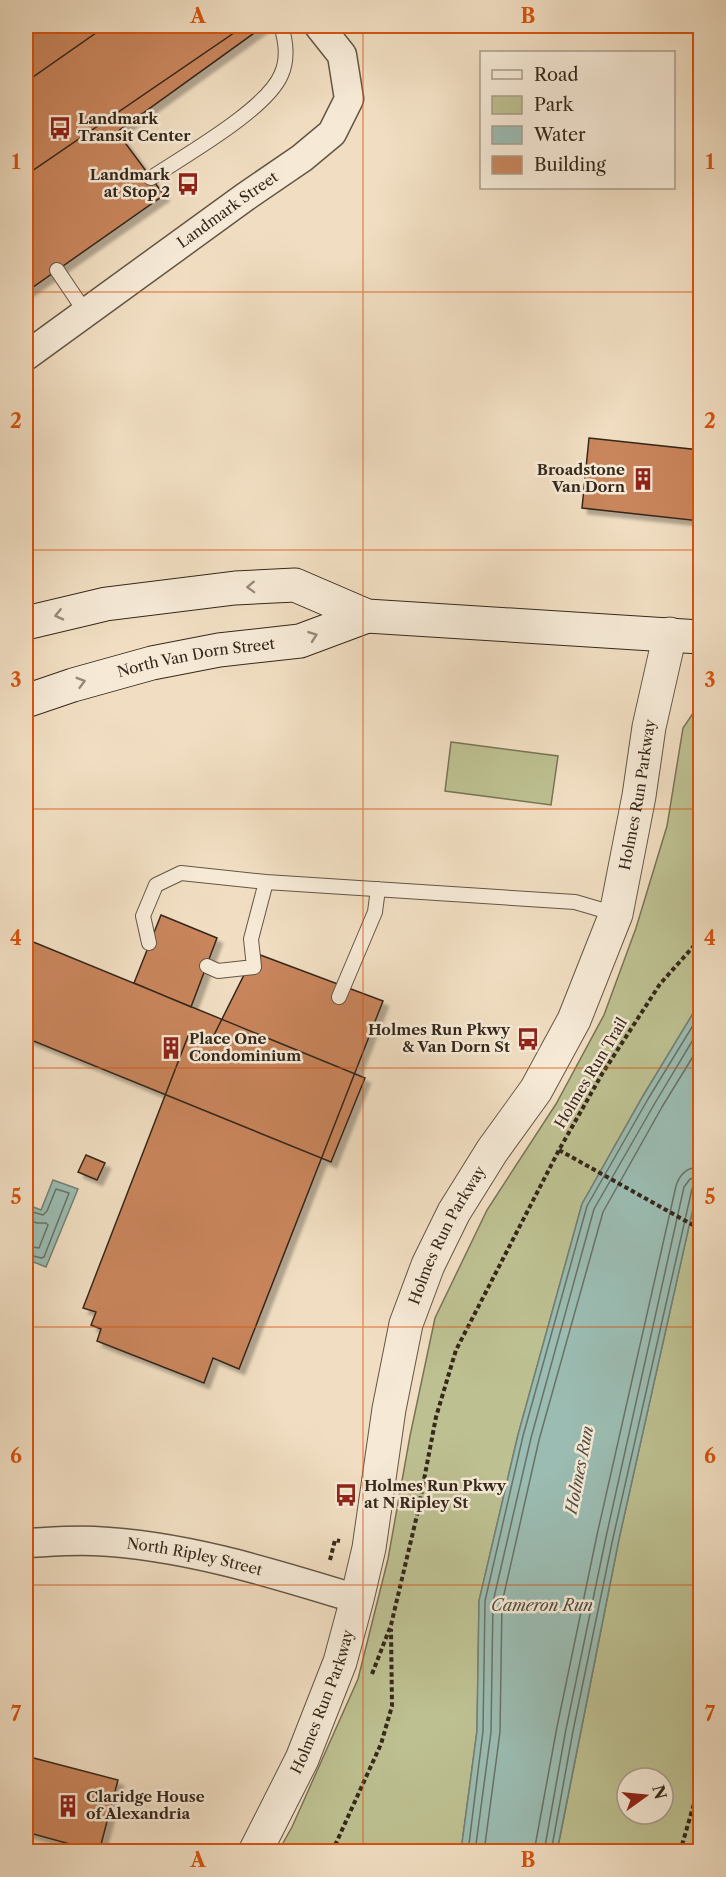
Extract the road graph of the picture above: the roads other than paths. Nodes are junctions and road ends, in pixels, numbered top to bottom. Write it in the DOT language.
graph roads {
  1 [pos="281,26"];
  2 [pos="319,26"];
  3 [pos="151,178"];
  4 [pos="57,270"];
  5 [pos="86,313"];
  6 [pos="26,356"];
  7 [pos="367,616"];
  8 [pos="26,623"];
  9 [pos="685,636"];
  10 [pos="26,701"];
  11 [pos="266,882"];
  12 [pos="378,889"];
  13 [pos="616,914"];
  14 [pos="149,943"];
  15 [pos="207,966"];
  16 [pos="339,997"];
  17 [pos="26,1544"];
  18 [pos="357,1599"];
  19 [pos="255,1851"];
  1 -- 3 [label="lane"];
  2 -- 5 [label="street, Landmark Street"];
  4 -- 5 [label="lane"];
  5 -- 6 [label="street, Landmark Street"];
  7 -- 8 [label="street, North Van Dorn Street, one-way"];
  7 -- 9 [label="street, North Van Dorn Street"];
  10 -- 7 [label="street, North Van Dorn Street, one-way"];
  9 -- 13 [label="street, Holmes Run Parkway"];
  11 -- 12 [label="lane"];
  11 -- 14 [label="lane"];
  11 -- 15 [label="lane"];
  12 -- 13 [label="lane"];
  12 -- 16 [label="lane"];
  13 -- 18 [label="street, Holmes Run Parkway"];
  17 -- 18 [label="street, North Ripley Street"];
  18 -- 19 [label="street, Holmes Run Parkway"];
}
